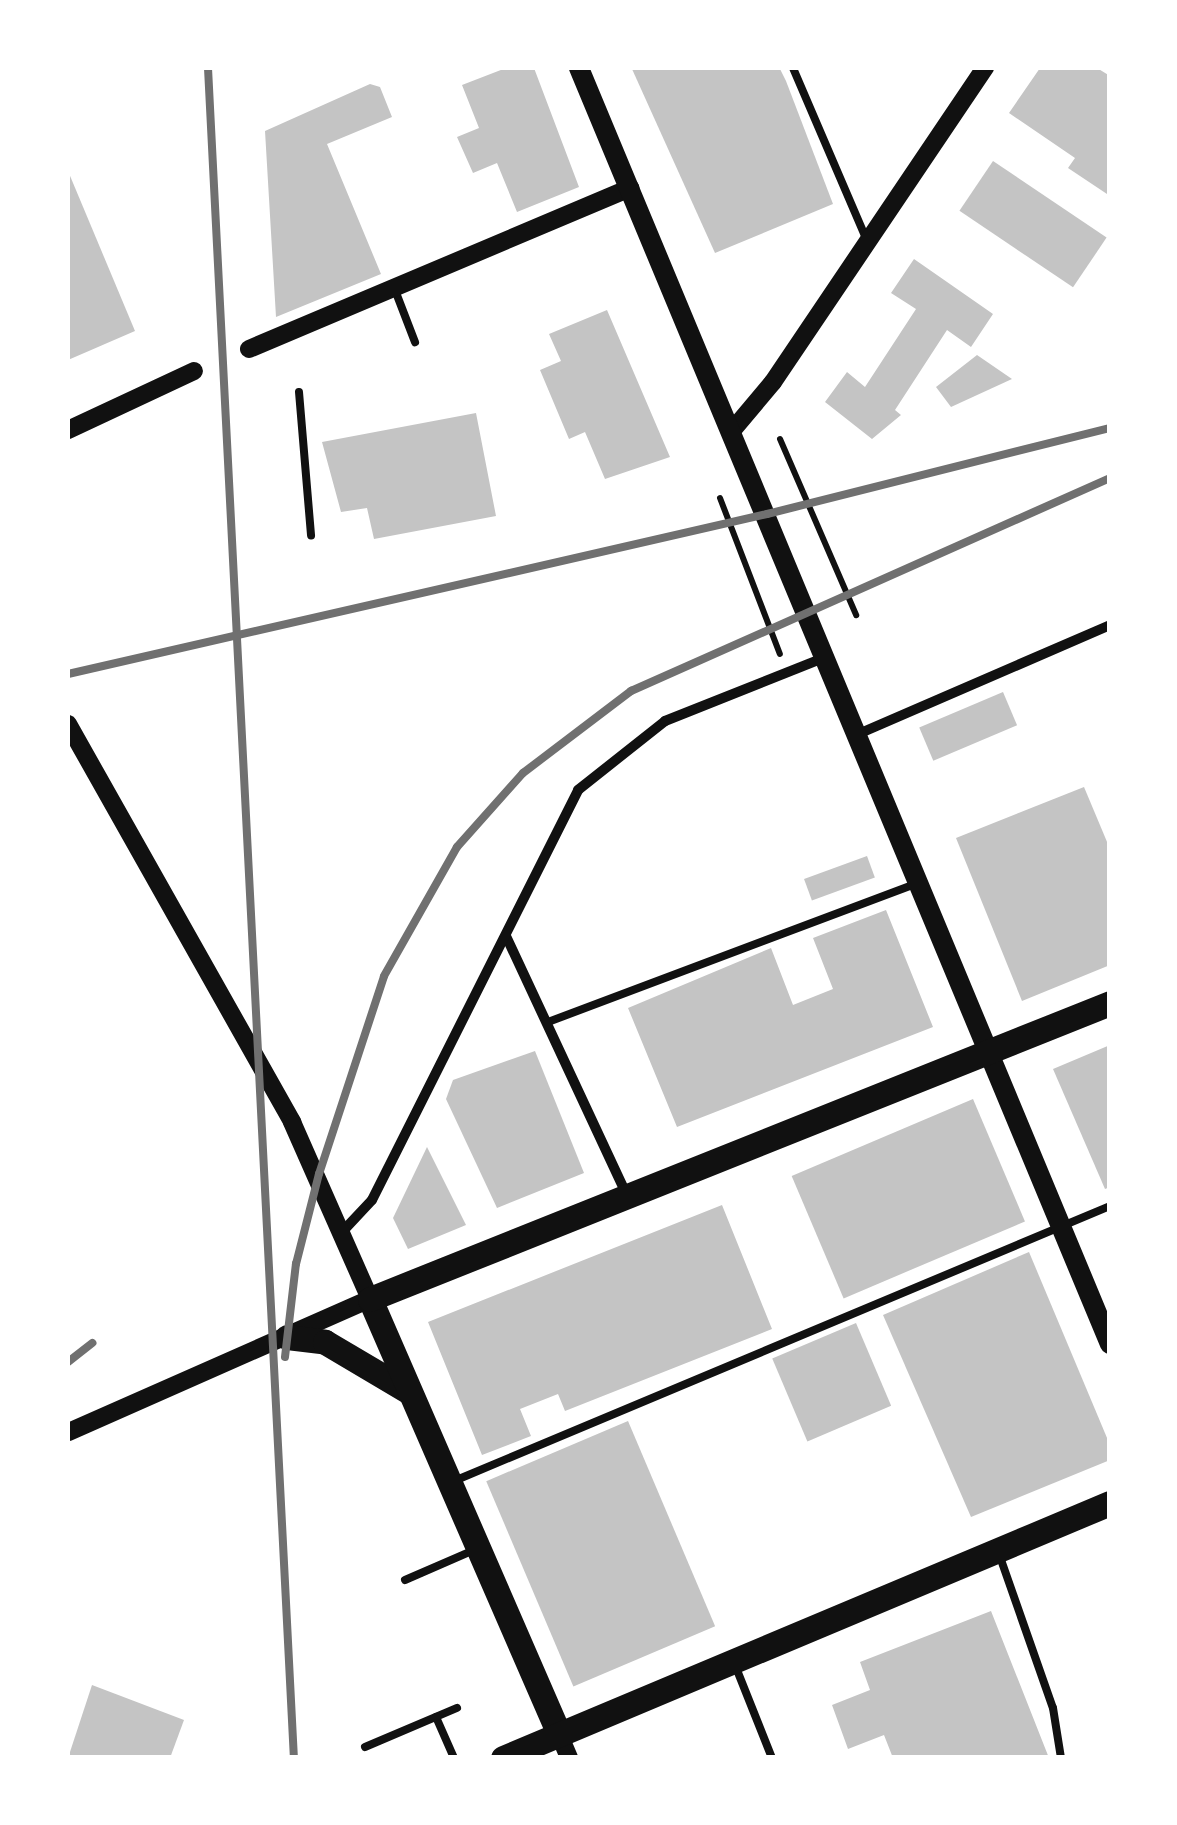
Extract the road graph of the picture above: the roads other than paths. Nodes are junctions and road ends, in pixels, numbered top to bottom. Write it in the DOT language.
graph roads {
  1 [pos="579,68"];
  2 [pos="792,68"];
  3 [pos="985,68"];
  4 [pos="630,188"];
  5 [pos="868,242"];
  6 [pos="394,288"];
  7 [pos="415,342"];
  8 [pos="249,349"];
  9 [pos="194,371"];
  10 [pos="299,392"];
  11 [pos="68,430"];
  12 [pos="731,432"];
  13 [pos="311,535"];
  14 [pos="1110,626"];
  15 [pos="824,658"];
  16 [pos="68,724"];
  17 [pos="855,735"];
  18 [pos="916,884"];
  19 [pos="506,936"];
  20 [pos="1110,1003"];
  21 [pos="548,1022"];
  22 [pos="985,1052"];
  23 [pos="627,1197"];
  24 [pos="1110,1206"];
  25 [pos="1059,1227"];
  26 [pos="343,1231"];
  27 [pos="370,1299"];
  28 [pos="287,1337"];
  29 [pos="1110,1344"];
  30 [pos="411,1393"];
  31 [pos="68,1432"];
  32 [pos="450,1482"];
  33 [pos="1110,1503"];
  34 [pos="478,1548"];
  35 [pos="998,1550"];
  36 [pos="405,1580"];
  37 [pos="734,1661"];
  38 [pos="457,1708"];
  39 [pos="436,1717"];
  40 [pos="564,1746"];
  41 [pos="364,1747"];
  42 [pos="454,1758"];
  43 [pos="502,1758"];
  44 [pos="772,1758"];
  45 [pos="1061,1758"];
  1 -- 4 [label="main road"];
  2 -- 5 [label="lane"];
  3 -- 5 [label="street"];
  4 -- 6 [label="street"];
  4 -- 12 [label="main road"];
  5 -- 12 [label="street"];
  6 -- 7 [label="lane"];
  6 -- 8 [label="street"];
  9 -- 11 [label="street"];
  10 -- 13 [label="lane"];
  12 -- 15 [label="main road"];
  14 -- 17 [label="street"];
  15 -- 17 [label="main road"];
  15 -- 19 [label="street"];
  16 -- 26 [label="street"];
  17 -- 18 [label="main road"];
  18 -- 21 [label="lane"];
  18 -- 22 [label="main road"];
  19 -- 21 [label="street"];
  19 -- 26 [label="street"];
  20 -- 22 [label="main road"];
  21 -- 23 [label="street"];
  22 -- 23 [label="main road"];
  22 -- 25 [label="main road"];
  23 -- 27 [label="main road"];
  24 -- 25 [label="lane"];
  25 -- 29 [label="main road"];
  25 -- 32 [label="lane"];
  26 -- 27 [label="street"];
  27 -- 28 [label="street"];
  27 -- 30 [label="main road"];
  28 -- 30 [label="main road"];
  28 -- 31 [label="street"];
  30 -- 32 [label="main road"];
  32 -- 34 [label="main road"];
  33 -- 35 [label="main road"];
  34 -- 36 [label="lane"];
  34 -- 40 [label="main road"];
  35 -- 37 [label="main road"];
  35 -- 45 [label="lane"];
  37 -- 40 [label="main road"];
  37 -- 44 [label="lane"];
  38 -- 39 [label="lane"];
  39 -- 41 [label="lane"];
  39 -- 42 [label="lane"];
  40 -- 43 [label="main road"];
}
